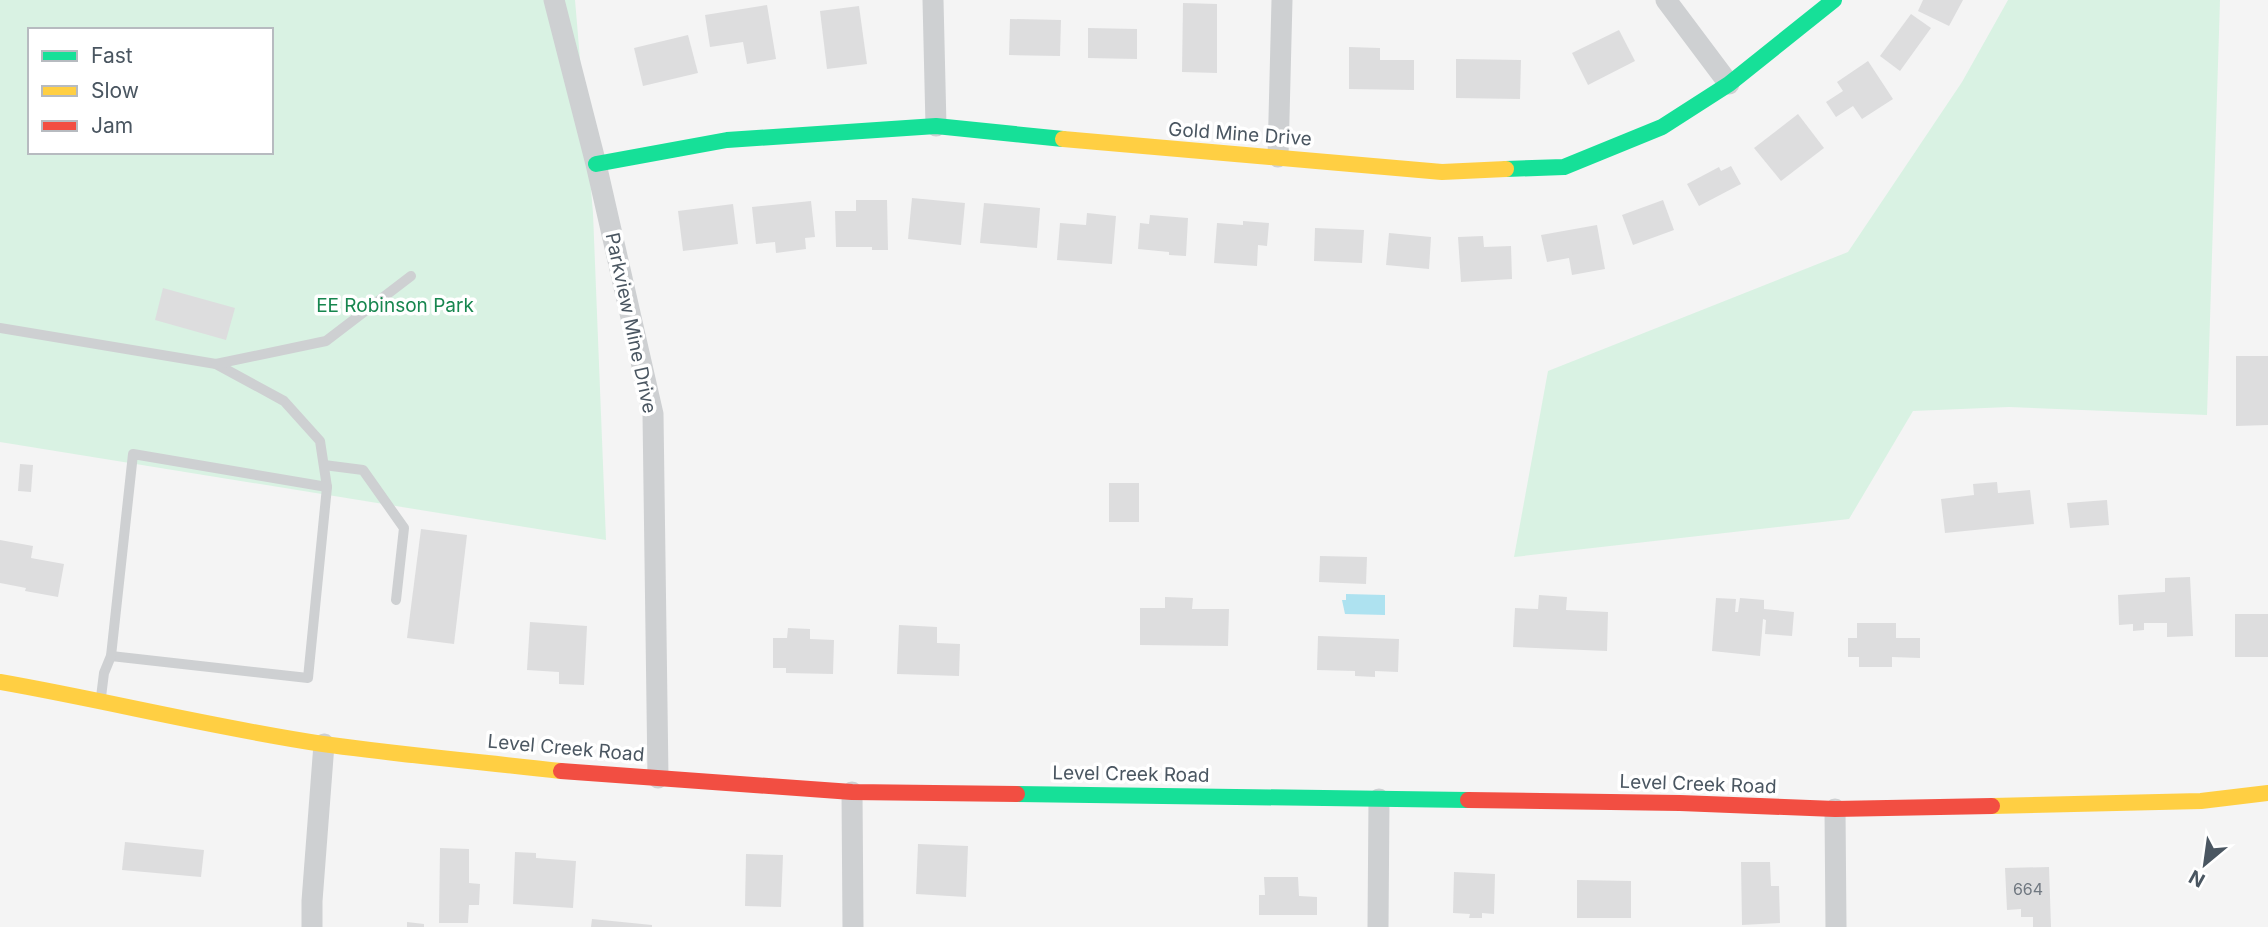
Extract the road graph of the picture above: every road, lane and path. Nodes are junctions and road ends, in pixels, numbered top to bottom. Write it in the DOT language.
graph roads {
  1 [pos="554,0"];
  2 [pos="933,0"];
  3 [pos="1282,0"];
  4 [pos="1666,0"];
  5 [pos="1834,0"];
  6 [pos="1729,84"];
  7 [pos="936,126"];
  8 [pos="1278,157"];
  9 [pos="596,164"];
  10 [pos="411,276"];
  11 [pos="0,328"];
  12 [pos="216,364"];
  13 [pos="324,465"];
  14 [pos="327,486"];
  15 [pos="396,600"];
  16 [pos="111,656"];
  17 [pos="0,682"];
  18 [pos="101,700"];
  19 [pos="324,744"];
  20 [pos="658,778"];
  21 [pos="852,792"];
  22 [pos="2268,793"];
  23 [pos="1379,799"];
  24 [pos="1835,809"];
  25 [pos="312,927"];
  26 [pos="853,927"];
  27 [pos="1378,927"];
  28 [pos="1836,927"];
  1 -- 9 [label="street, Parkview Mine Drive"];
  2 -- 7 [label="street"];
  3 -- 8 [label="street"];
  4 -- 6 [label="street"];
  5 -- 6 [label="street, Gold Mine Drive"];
  6 -- 8 [label="street, Gold Mine Drive"];
  7 -- 8 [label="street, Gold Mine Drive"];
  7 -- 9 [label="street, Gold Mine Drive"];
  9 -- 20 [label="street, Parkview Mine Drive"];
  10 -- 12 [label="lane"];
  11 -- 12 [label="lane"];
  12 -- 13 [label="lane"];
  13 -- 14 [label="lane"];
  13 -- 15 [label="lane"];
  14 -- 16 [label="lane"];
  14 -- 16 [label="lane"];
  16 -- 18 [label="lane"];
  17 -- 18 [label="street, Level Creek Road"];
  18 -- 19 [label="street, Level Creek Road"];
  19 -- 20 [label="street, Level Creek Road"];
  19 -- 25 [label="street"];
  20 -- 21 [label="street, Level Creek Road"];
  21 -- 23 [label="street, Level Creek Road"];
  21 -- 26 [label="street"];
  22 -- 24 [label="street, Level Creek Road"];
  23 -- 24 [label="street, Level Creek Road"];
  23 -- 27 [label="street"];
  24 -- 28 [label="street"];
}
